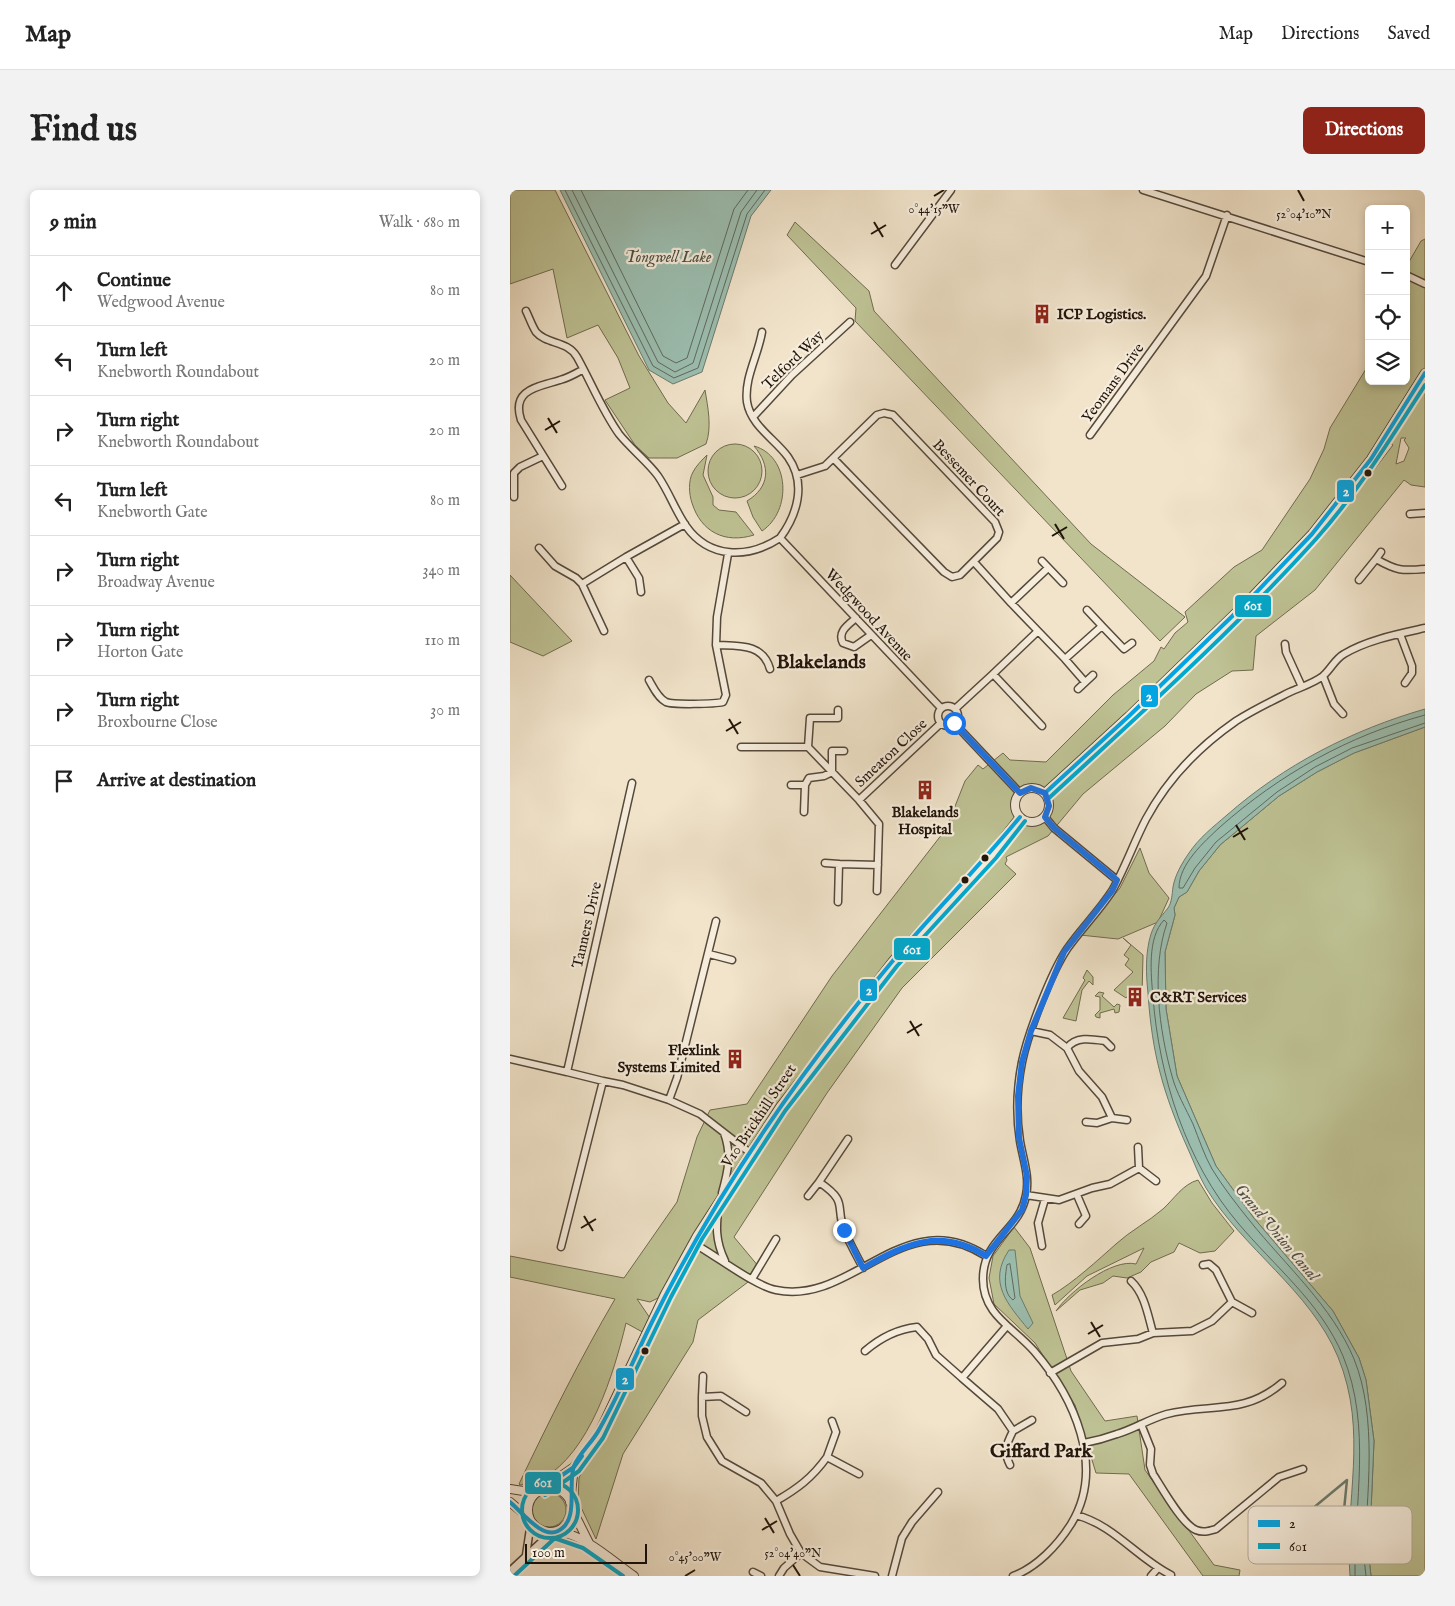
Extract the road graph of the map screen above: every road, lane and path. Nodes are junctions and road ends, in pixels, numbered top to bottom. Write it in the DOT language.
graph roads {
  1 [pos="951,190"];
  2 [pos="1143,190"];
  3 [pos="1227,215"];
  4 [pos="1365,261"];
  5 [pos="895,265"];
  6 [pos="1410,278"];
  7 [pos="1425,284"];
  8 [pos="526,311"];
  9 [pos="850,322"];
  10 [pos="762,332"];
  11 [pos="582,370"];
  12 [pos="1425,373"];
  13 [pos="754,416"];
  14 [pos="1090,435"];
  15 [pos="543,456"];
  16 [pos="833,458"];
  17 [pos="797,475"];
  18 [pos="562,486"];
  19 [pos="514,497"];
  20 [pos="1425,513"];
  21 [pos="1410,514"];
  22 [pos="685,524"];
  23 [pos="780,538"];
  24 [pos="539,548"];
  25 [pos="1382,552"];
  26 [pos="728,554"];
  27 [pos="626,557"];
  28 [pos="1376,559"];
  29 [pos="1042,561"];
  30 [pos="974,562"];
  31 [pos="1048,568"];
  32 [pos="1425,569"];
  33 [pos="1359,580"];
  34 [pos="1063,583"];
  35 [pos="582,584"];
  36 [pos="641,592"];
  37 [pos="1011,603"];
  38 [pos="1088,610"];
  39 [pos="856,618"];
  40 [pos="1102,626"];
  41 [pos="1425,628"];
  42 [pos="604,631"];
  43 [pos="1038,631"];
  44 [pos="1400,634"];
  45 [pos="871,635"];
  46 [pos="1132,643"];
  47 [pos="1285,644"];
  48 [pos="716,645"];
  49 [pos="1065,659"];
  50 [pos="770,669"];
  51 [pos="993,674"];
  52 [pos="1094,675"];
  53 [pos="1323,676"];
  54 [pos="649,680"];
  55 [pos="1085,682"];
  56 [pos="1405,683"];
  57 [pos="1302,687"];
  58 [pos="1078,689"];
  59 [pos="941,708"];
  60 [pos="955,709"];
  61 [pos="838,710"];
  62 [pos="1343,714"];
  63 [pos="941,723"];
  64 [pos="954,723"];
  65 [pos="1042,726"];
  66 [pos="741,747"];
  67 [pos="808,747"];
  68 [pos="844,751"];
  69 [pos="832,772"];
  70 [pos="632,783"];
  71 [pos="791,785"];
  72 [pos="806,785"];
  73 [pos="1020,793"];
  74 [pos="1045,793"];
  75 [pos="859,800"];
  76 [pos="804,812"];
  77 [pos="1020,817"];
  78 [pos="1045,817"];
  79 [pos="825,863"];
  80 [pos="839,864"];
  81 [pos="878,865"];
  82 [pos="1117,880"];
  83 [pos="877,891"];
  84 [pos="838,902"];
  85 [pos="716,921"];
  86 [pos="709,954"];
  87 [pos="732,960"];
  88 [pos="1031,1031"];
  89 [pos="1111,1047"];
  90 [pos="1068,1048"];
  91 [pos="510,1059"];
  92 [pos="567,1072"];
  93 [pos="603,1081"];
  94 [pos="669,1100"];
  95 [pos="1112,1118"];
  96 [pos="1127,1120"];
  97 [pos="1086,1122"];
  98 [pos="724,1133"];
  99 [pos="848,1139"];
  100 [pos="1138,1147"];
  101 [pos="750,1152"];
  102 [pos="1139,1168"];
  103 [pos="1156,1181"];
  104 [pos="819,1182"];
  105 [pos="1026,1195"];
  106 [pos="1077,1195"];
  107 [pos="808,1196"];
  108 [pos="721,1198"];
  109 [pos="1045,1199"];
  110 [pos="1079,1224"];
  111 [pos="776,1239"];
  112 [pos="693,1244"];
  113 [pos="1042,1246"];
  114 [pos="561,1247"];
  115 [pos="986,1256"];
  116 [pos="725,1261"];
  117 [pos="1203,1265"];
  118 [pos="863,1268"];
  119 [pos="752,1279"];
  120 [pos="1131,1281"];
  121 [pos="1232,1302"];
  122 [pos="1252,1313"];
  123 [pos="1006,1327"];
  124 [pos="1153,1333"];
  125 [pos="865,1351"];
  126 [pos="1050,1373"];
  127 [pos="703,1376"];
  128 [pos="962,1378"];
  129 [pos="1282,1383"];
  130 [pos="702,1397"];
  131 [pos="746,1412"];
  132 [pos="1032,1420"];
  133 [pos="832,1421"];
  134 [pos="1142,1424"];
  135 [pos="1013,1432"];
  136 [pos="1084,1443"];
  137 [pos="827,1457"];
  138 [pos="1010,1465"];
  139 [pos="574,1467"];
  140 [pos="1303,1469"];
  141 [pos="859,1474"];
  142 [pos="510,1489"];
  143 [pos="539,1491"];
  144 [pos="938,1492"];
  145 [pos="776,1501"];
  146 [pos="510,1502"];
  147 [pos="571,1504"];
  148 [pos="1076,1515"];
  149 [pos="530,1520"];
  150 [pos="553,1532"];
  151 [pos="589,1543"];
  152 [pos="801,1553"];
  153 [pos="526,1555"];
  154 [pos="1158,1568"];
  155 [pos="510,1571"];
  156 [pos="753,1572"];
  157 [pos="1171,1575"];
  158 [pos="634,1576"];
  159 [pos="760,1576"];
  160 [pos="779,1576"];
  161 [pos="875,1576"];
  162 [pos="892,1576"];
  163 [pos="1012,1576"];
  164 [pos="1151,1576"];
  1 -- 5 [label="street"];
  2 -- 3 [label="street"];
  3 -- 4 [label="street"];
  3 -- 14 [label="street, Yeomans Drive"];
  6 -- 7 [label="street"];
  8 -- 11 [label="street"];
  9 -- 13 [label="street, Telford Way"];
  10 -- 13 [label="street"];
  11 -- 15 [label="street"];
  11 -- 22 [label="street"];
  12 -- 74 [label="street"];
  13 -- 17 [label="street"];
  15 -- 18 [label="street"];
  15 -- 19 [label="street"];
  16 -- 17 [label="street, Bessemer Court"];
  16 -- 30 [label="street, Bessemer Court"];
  16 -- 30 [label="street, Bessemer Court"];
  17 -- 23 [label="street"];
  20 -- 21 [label="street"];
  22 -- 26 [label="street"];
  22 -- 27 [label="street"];
  23 -- 26 [label="street"];
  23 -- 39 [label="street, Wedgwood Avenue"];
  24 -- 35 [label="street"];
  25 -- 28 [label="street"];
  26 -- 48 [label="street"];
  27 -- 35 [label="street"];
  27 -- 36 [label="street"];
  28 -- 32 [label="street"];
  28 -- 33 [label="street"];
  29 -- 31 [label="street"];
  30 -- 37 [label="street"];
  31 -- 34 [label="street"];
  31 -- 37 [label="street"];
  35 -- 42 [label="street"];
  37 -- 43 [label="street"];
  38 -- 40 [label="street"];
  39 -- 45 [label="street, Wedgwood Avenue"];
  39 -- 45 [label="street"];
  40 -- 46 [label="street"];
  40 -- 49 [label="street"];
  41 -- 44 [label="street"];
  43 -- 49 [label="street"];
  43 -- 51 [label="street"];
  44 -- 53 [label="street"];
  44 -- 56 [label="street"];
  45 -- 59 [label="street, Wedgwood Avenue"];
  47 -- 57 [label="street"];
  48 -- 50 [label="street"];
  48 -- 54 [label="street"];
  49 -- 55 [label="street"];
  51 -- 60 [label="street"];
  51 -- 65 [label="street"];
  52 -- 55 [label="street"];
  53 -- 57 [label="street"];
  53 -- 62 [label="street"];
  55 -- 58 [label="street"];
  57 -- 82 [label="street"];
  59 -- 60 [label="street"];
  59 -- 63 [label="street"];
  60 -- 64 [label="street"];
  61 -- 67 [label="street"];
  63 -- 64 [label="street"];
  63 -- 75 [label="street, Smeaton Close"];
  64 -- 73 [label="street"];
  66 -- 67 [label="street"];
  67 -- 69 [label="street, Smeaton Close"];
  68 -- 69 [label="street, Smeaton Close"];
  69 -- 72 [label="street, Smeaton Close"];
  69 -- 75 [label="street, Smeaton Close"];
  70 -- 92 [label="street, Tanners Drive"];
  71 -- 72 [label="street, Smeaton Close"];
  72 -- 76 [label="street"];
  73 -- 74 [label="street"];
  73 -- 77 [label="street"];
  74 -- 78 [label="street"];
  75 -- 81 [label="street, Smeaton Close"];
  77 -- 78 [label="street"];
  77 -- 101 [label="street, V10 Brickhill Street"];
  78 -- 82 [label="street"];
  79 -- 80 [label="street"];
  80 -- 81 [label="street"];
  80 -- 84 [label="street"];
  81 -- 83 [label="street, Smeaton Close"];
  82 -- 88 [label="street"];
  85 -- 86 [label="street"];
  86 -- 87 [label="street"];
  86 -- 94 [label="street"];
  88 -- 90 [label="street"];
  88 -- 105 [label="street"];
  89 -- 90 [label="street"];
  90 -- 95 [label="street"];
  91 -- 92 [label="street"];
  92 -- 93 [label="street"];
  93 -- 94 [label="street"];
  93 -- 114 [label="street"];
  94 -- 98 [label="street"];
  95 -- 96 [label="street"];
  95 -- 97 [label="street"];
  98 -- 101 [label="street"];
  98 -- 108 [label="street"];
  99 -- 104 [label="street"];
  100 -- 102 [label="street"];
  101 -- 108 [label="street, V10 Brickhill Street"];
  102 -- 103 [label="street"];
  102 -- 106 [label="street"];
  104 -- 107 [label="street"];
  104 -- 118 [label="street"];
  105 -- 109 [label="street"];
  105 -- 115 [label="street"];
  106 -- 109 [label="street"];
  106 -- 110 [label="street"];
  108 -- 112 [label="street, V10 Brickhill Street"];
  108 -- 116 [label="street"];
  109 -- 113 [label="street"];
  111 -- 119 [label="street"];
  112 -- 116 [label="street"];
  112 -- 139 [label="street, V10 Brickhill Street"];
  115 -- 118 [label="street"];
  115 -- 123 [label="street"];
  116 -- 119 [label="street"];
  117 -- 121 [label="street"];
  118 -- 119 [label="street"];
  120 -- 124 [label="street"];
  121 -- 122 [label="street"];
  121 -- 124 [label="street"];
  123 -- 126 [label="street"];
  123 -- 128 [label="street"];
  124 -- 126 [label="street"];
  125 -- 128 [label="street"];
  126 -- 136 [label="street"];
  127 -- 130 [label="street"];
  128 -- 135 [label="street"];
  129 -- 134 [label="street"];
  130 -- 131 [label="street"];
  130 -- 145 [label="street"];
  132 -- 135 [label="street"];
  133 -- 137 [label="street"];
  134 -- 136 [label="street"];
  134 -- 140 [label="street"];
  135 -- 138 [label="street"];
  136 -- 148 [label="street"];
  137 -- 141 [label="street"];
  137 -- 145 [label="street"];
  139 -- 143 [label="street, V10 Brickhill Street"];
  139 -- 147 [label="street"];
  142 -- 143 [label="street"];
  143 -- 147 [label="street"];
  143 -- 149 [label="street"];
  144 -- 162 [label="street"];
  145 -- 152 [label="street"];
  146 -- 149 [label="street"];
  147 -- 150 [label="street"];
  147 -- 151 [label="street"];
  148 -- 154 [label="street"];
  148 -- 163 [label="street"];
  149 -- 150 [label="street"];
  149 -- 153 [label="street"];
  150 -- 151 [label="street"];
  150 -- 153 [label="street"];
  151 -- 158 [label="street"];
  152 -- 160 [label="street"];
  152 -- 161 [label="street"];
  153 -- 155 [label="street"];
  154 -- 157 [label="street"];
  154 -- 164 [label="street"];
  156 -- 159 [label="street"];
}
